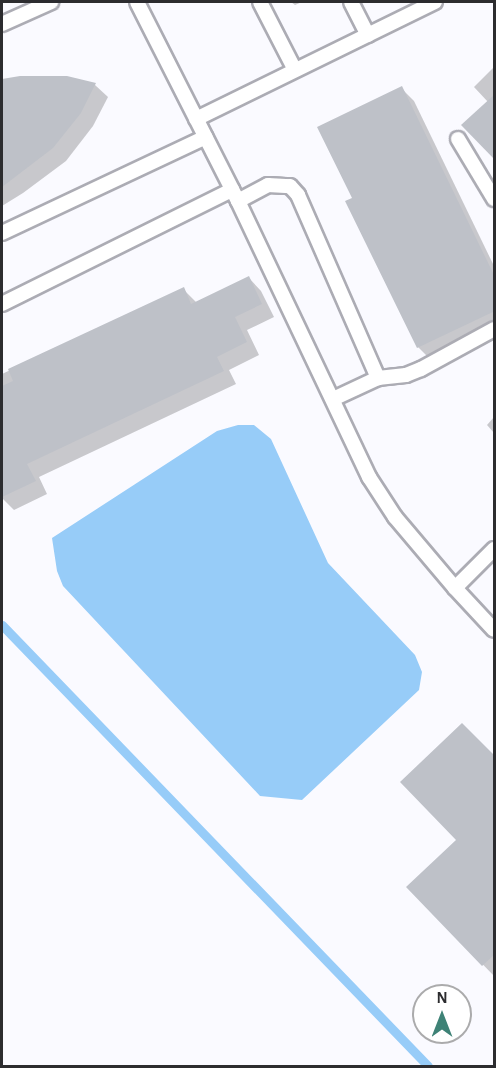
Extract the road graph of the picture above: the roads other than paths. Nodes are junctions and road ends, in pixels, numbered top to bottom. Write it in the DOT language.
graph roads {
  1 [pos="51,2"];
  2 [pos="137,2"];
  3 [pos="260,2"];
  4 [pos="351,2"];
  5 [pos="435,2"];
  6 [pos="2,24"];
  7 [pos="368,35"];
  8 [pos="295,70"];
  9 [pos="196,119"];
  10 [pos="206,137"];
  11 [pos="458,139"];
  12 [pos="235,196"];
  13 [pos="495,199"];
  14 [pos="2,233"];
  15 [pos="2,304"];
  16 [pos="495,329"];
  17 [pos="378,378"];
  18 [pos="333,399"];
  19 [pos="495,549"];
  20 [pos="454,588"];
  21 [pos="495,630"];
  1 -- 6 [label="lane"];
  2 -- 9 [label="lane"];
  3 -- 8 [label="lane"];
  4 -- 7 [label="lane"];
  5 -- 7 [label="lane"];
  7 -- 8 [label="lane"];
  8 -- 9 [label="lane"];
  9 -- 10 [label="lane"];
  10 -- 12 [label="lane"];
  10 -- 14 [label="lane"];
  11 -- 13 [label="lane"];
  12 -- 15 [label="lane"];
  12 -- 17 [label="lane"];
  12 -- 18 [label="lane"];
  16 -- 17 [label="lane"];
  17 -- 18 [label="lane"];
  18 -- 20 [label="lane"];
  19 -- 20 [label="lane"];
  20 -- 21 [label="lane"];
}
